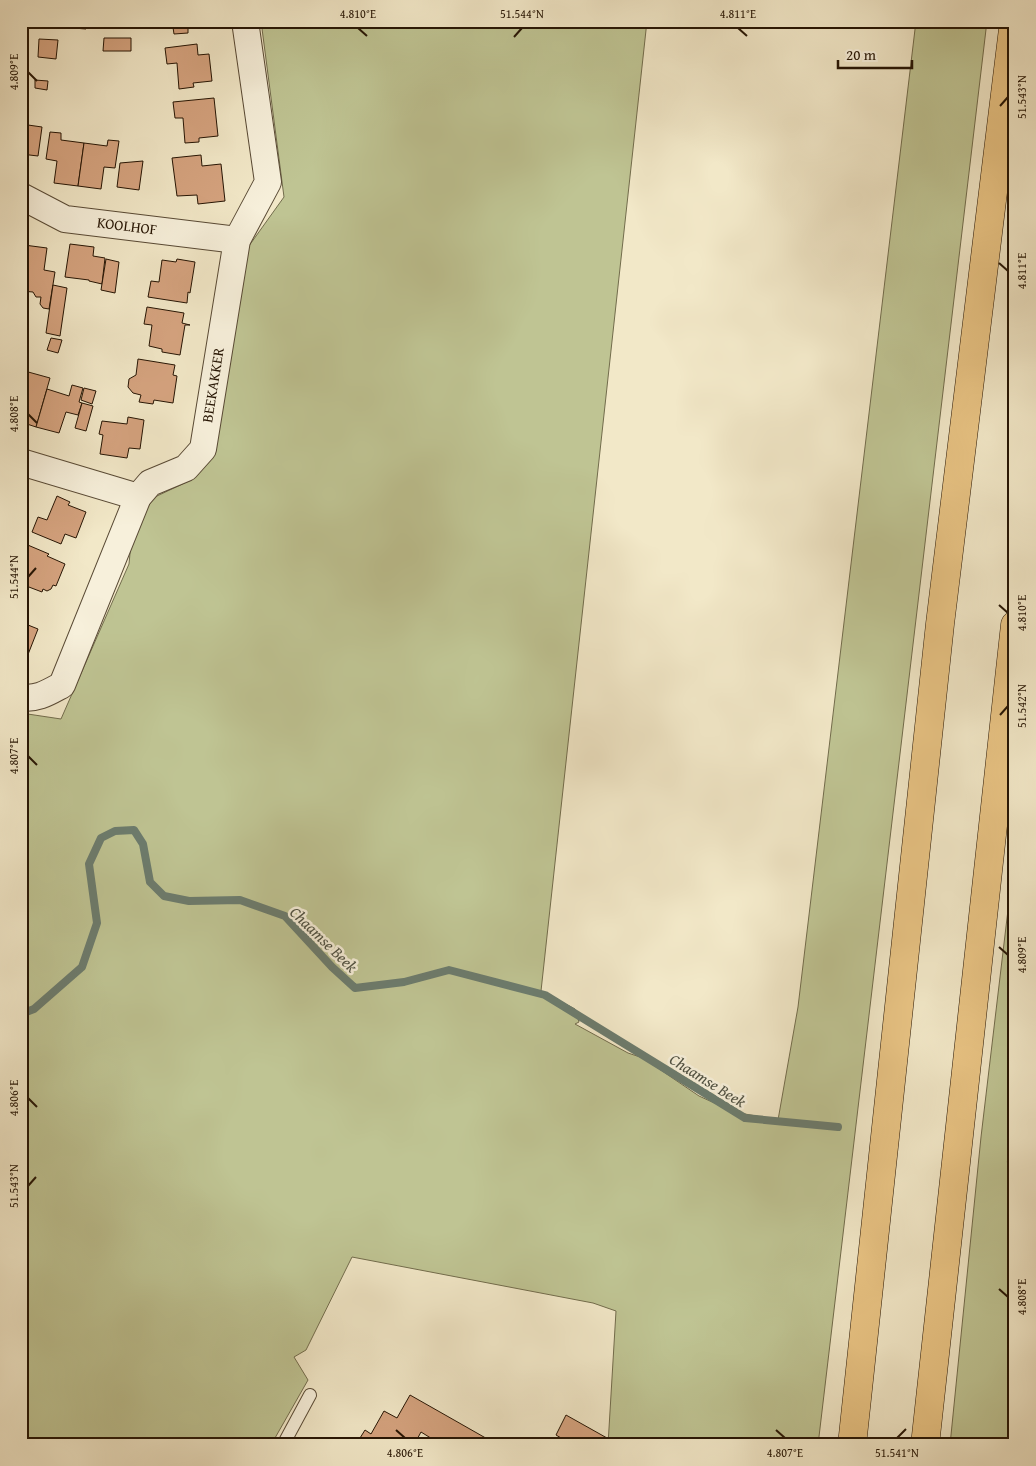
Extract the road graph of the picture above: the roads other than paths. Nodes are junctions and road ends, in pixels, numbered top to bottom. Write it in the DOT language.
graph roads {
  1 [pos="245,21"];
  2 [pos="1014,21"];
  3 [pos="21,196"];
  4 [pos="237,240"];
  5 [pos="21,462"];
  6 [pos="138,497"];
  7 [pos="1015,625"];
  8 [pos="31,697"];
  9 [pos="310,1395"];
  10 [pos="283,1445"];
  11 [pos="852,1445"];
  12 [pos="925,1445"];
  1 -- 4 [label="street, BEEKAKKER"];
  2 -- 11 [label="highway"];
  3 -- 4 [label="street, KOOLHOF"];
  4 -- 6 [label="street, BEEKAKKER"];
  5 -- 6 [label="street"];
  6 -- 8 [label="street, BEEKAKKER"];
  7 -- 12 [label="highway"];
  9 -- 10 [label="lane"];
}
